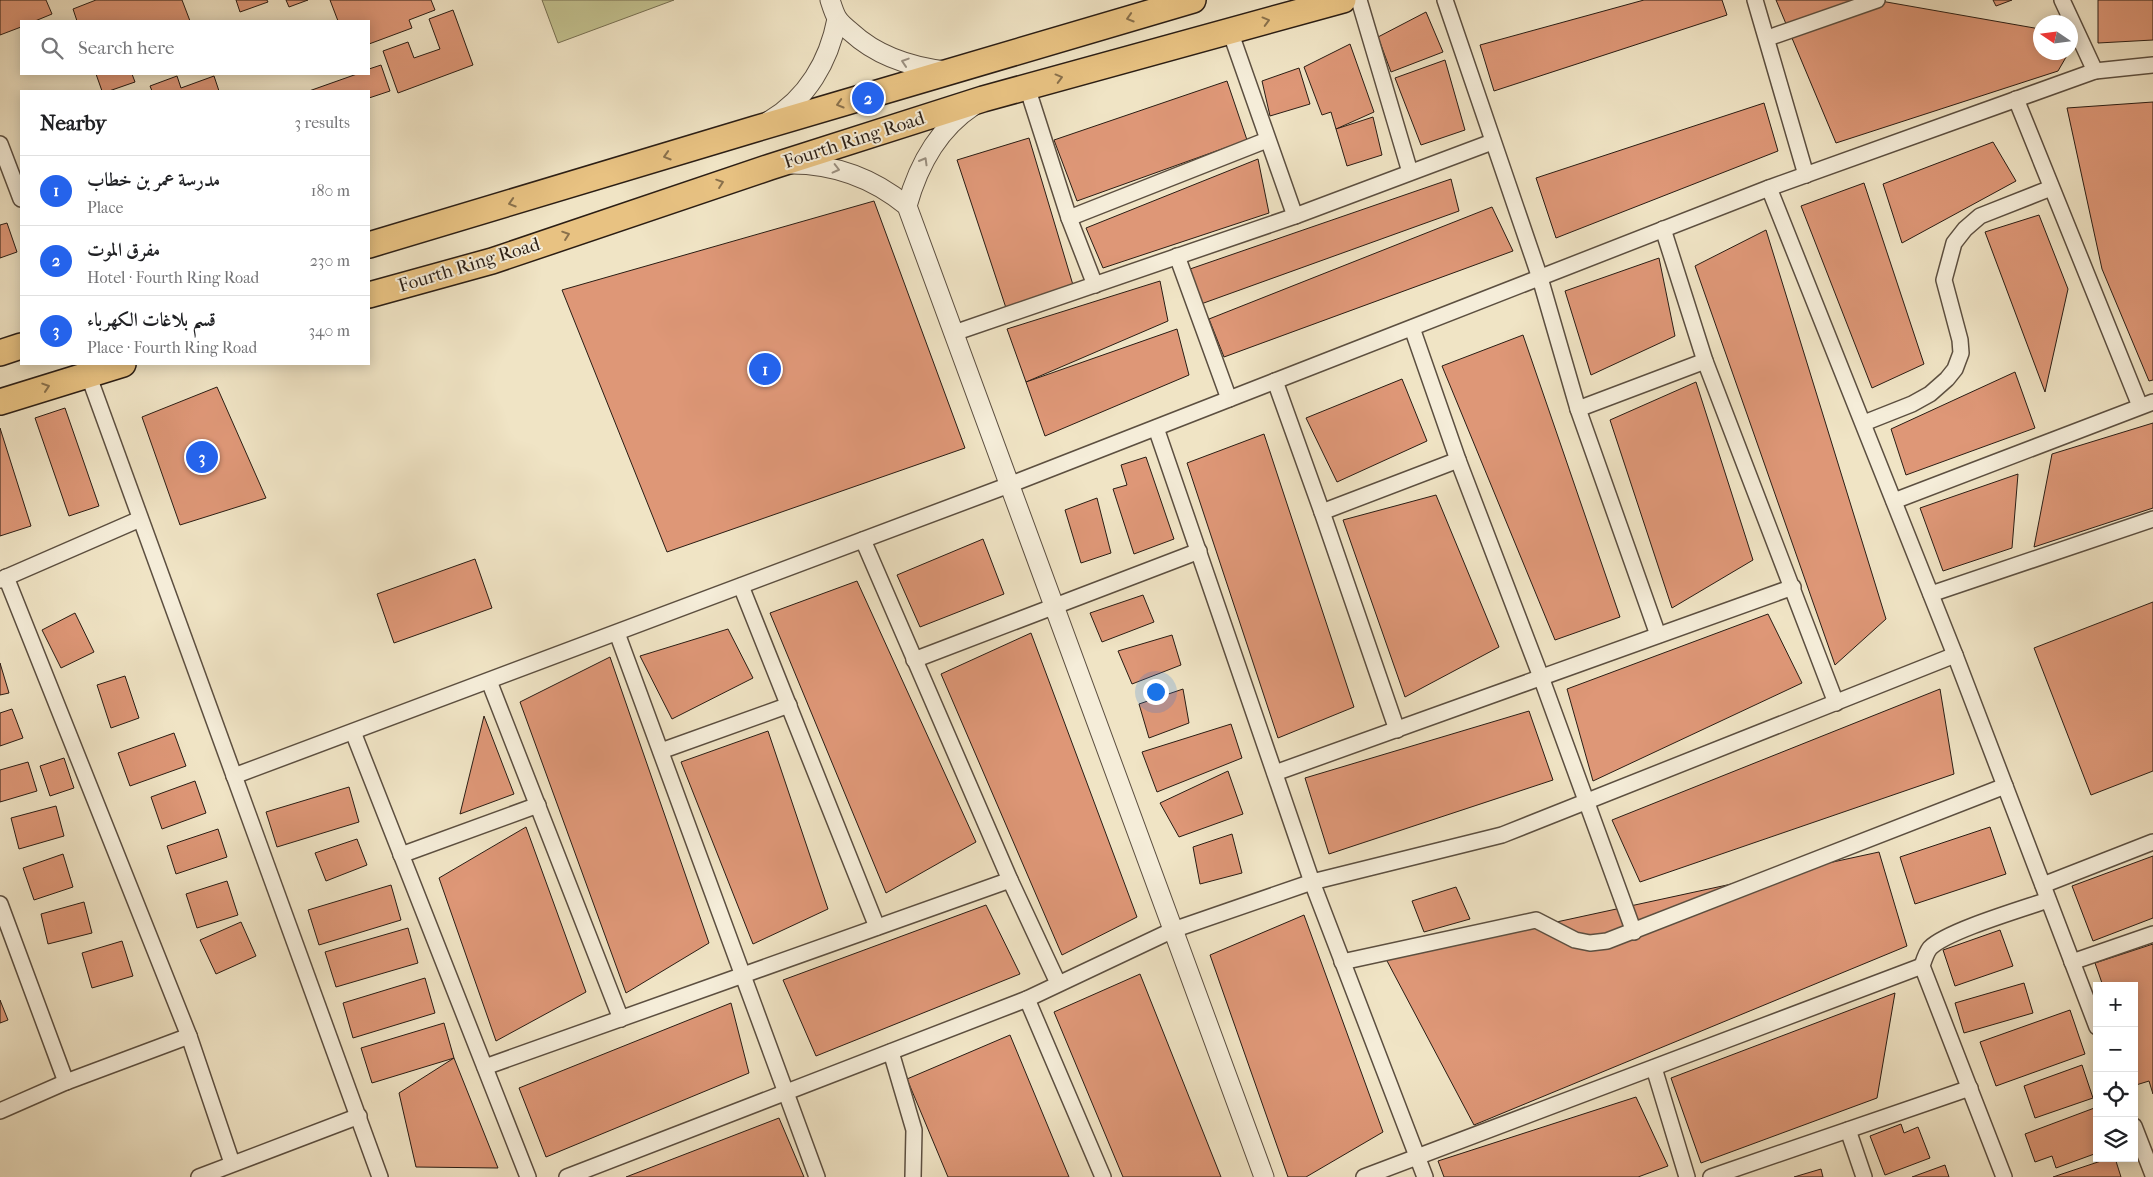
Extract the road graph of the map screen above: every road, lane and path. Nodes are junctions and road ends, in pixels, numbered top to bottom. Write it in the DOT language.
graph roads {
  1 [pos="830,0"];
  2 [pos="1343,0"];
  3 [pos="1359,0"];
  4 [pos="1445,0"];
  5 [pos="1755,0"];
  6 [pos="1877,0"];
  7 [pos="2062,0"];
  8 [pos="1181,2"];
  9 [pos="837,20"];
  10 [pos="1230,31"];
  11 [pos="1768,38"];
  12 [pos="2153,65"];
  13 [pos="2095,71"];
  14 [pos="952,72"];
  15 [pos="1027,87"];
  16 [pos="983,99"];
  17 [pos="2016,99"];
  18 [pos="755,129"];
  19 [pos="1267,140"];
  20 [pos="1492,142"];
  21 [pos="0,144"];
  22 [pos="770,166"];
  23 [pos="1410,172"];
  24 [pos="1806,175"];
  25 [pos="1769,188"];
  26 [pos="2051,188"];
  27 [pos="20,196"];
  28 [pos="906,206"];
  29 [pos="1295,216"];
  30 [pos="1069,218"];
  31 [pos="1663,229"];
  32 [pos="370,245"];
  33 [pos="1177,256"];
  34 [pos="1540,278"];
  35 [pos="1095,285"];
  36 [pos="370,295"];
  37 [pos="1412,328"];
  38 [pos="954,334"];
  39 [pos="20,346"];
  40 [pos="0,353"];
  41 [pos="1705,361"];
  42 [pos="120,365"];
  43 [pos="88,374"];
  44 [pos="1275,381"];
  45 [pos="1229,399"];
  46 [pos="0,402"];
  47 [pos="2147,404"];
  48 [pos="1578,409"];
  49 [pos="1864,423"];
  50 [pos="1156,428"];
  51 [pos="1458,460"];
  52 [pos="1010,485"];
  53 [pos="1894,501"];
  54 [pos="1322,512"];
  55 [pos="2153,519"];
  56 [pos="140,520"];
  57 [pos="863,540"];
  58 [pos="1198,552"];
  59 [pos="3,579"];
  60 [pos="742,586"];
  61 [pos="1792,587"];
  62 [pos="1931,594"];
  63 [pos="1054,607"];
  64 [pos="617,633"];
  65 [pos="1658,635"];
  66 [pos="1955,655"];
  67 [pos="914,660"];
  68 [pos="1541,677"];
  69 [pos="489,681"];
  70 [pos="1836,703"];
  71 [pos="788,705"];
  72 [pos="1397,730"];
  73 [pos="353,732"];
  74 [pos="661,751"];
  75 [pos="1275,773"];
  76 [pos="234,776"];
  77 [pos="2005,786"];
  78 [pos="1586,802"];
  79 [pos="538,805"];
  80 [pos="2153,842"];
  81 [pos="401,855"];
  82 [pos="1010,880"];
  83 [pos="1312,882"];
  84 [pos="2043,884"];
  85 [pos="2048,900"];
  86 [pos="0,904"];
  87 [pos="877,928"];
  88 [pos="1173,930"];
  89 [pos="1634,932"];
  90 [pos="2153,934"];
  91 [pos="1342,962"];
  92 [pos="2072,962"];
  93 [pos="1922,966"];
  94 [pos="743,976"];
  95 [pos="1058,983"];
  96 [pos="1027,999"];
  97 [pos="2093,1017"];
  98 [pos="622,1019"];
  99 [pos="189,1036"];
  100 [pos="891,1052"];
  101 [pos="485,1067"];
  102 [pos="1654,1068"];
  103 [pos="66,1082"];
  104 [pos="1970,1088"];
  105 [pos="786,1092"];
  106 [pos="0,1111"];
  107 [pos="359,1116"];
  108 [pos="1848,1130"];
  109 [pos="2138,1133"];
  110 [pos="2149,1153"];
  111 [pos="1417,1157"];
  112 [pos="232,1163"];
  113 [pos="2153,1175"];
  114 [pos="199,1177"];
  115 [pos="380,1177"];
  116 [pos="528,1177"];
  117 [pos="567,1177"];
  118 [pos="817,1177"];
  119 [pos="913,1177"];
  120 [pos="1102,1177"];
  121 [pos="1264,1177"];
  122 [pos="1364,1177"];
  123 [pos="1425,1177"];
  124 [pos="1687,1177"];
  125 [pos="1711,1177"];
  126 [pos="1864,1177"];
  127 [pos="2004,1177"];
  1 -- 9 [label="street"];
  10 -- 2 [label="main road, Fourth Ring Road, one-way"];
  3 -- 23 [label="street"];
  4 -- 20 [label="street"];
  5 -- 11 [label="street"];
  6 -- 11 [label="street"];
  7 -- 13 [label="street"];
  8 -- 14 [label="main road, Fourth Ring Road, one-way"];
  14 -- 9 [label="street, one-way"];
  9 -- 18 [label="street"];
  15 -- 10 [label="main road, Fourth Ring Road, one-way"];
  10 -- 19 [label="street"];
  11 -- 24 [label="street"];
  12 -- 13 [label="street"];
  13 -- 17 [label="street"];
  14 -- 18 [label="main road, Fourth Ring Road, one-way"];
  15 -- 16 [label="main road, Fourth Ring Road"];
  15 -- 30 [label="street"];
  16 -- 22 [label="main road, Fourth Ring Road"];
  28 -- 16 [label="street, one-way"];
  17 -- 24 [label="street"];
  17 -- 26 [label="street"];
  18 -- 32 [label="main road, Fourth Ring Road, one-way"];
  19 -- 29 [label="street"];
  19 -- 30 [label="street"];
  20 -- 23 [label="street"];
  20 -- 34 [label="street"];
  21 -- 27 [label="street"];
  22 -- 28 [label="street, one-way"];
  36 -- 22 [label="main road, Fourth Ring Road, one-way"];
  23 -- 29 [label="street"];
  24 -- 25 [label="street"];
  25 -- 31 [label="street"];
  25 -- 49 [label="street"];
  26 -- 47 [label="street"];
  26 -- 49 [label="street"];
  28 -- 38 [label="street"];
  29 -- 33 [label="street"];
  30 -- 35 [label="street"];
  31 -- 34 [label="street"];
  31 -- 41 [label="street"];
  33 -- 35 [label="street"];
  33 -- 45 [label="street"];
  34 -- 37 [label="street"];
  34 -- 48 [label="street"];
  35 -- 38 [label="street"];
  37 -- 44 [label="street"];
  37 -- 51 [label="street"];
  38 -- 52 [label="street"];
  39 -- 40 [label="main road"];
  41 -- 48 [label="street"];
  41 -- 61 [label="street"];
  42 -- 43 [label="main road"];
  46 -- 43 [label="main road, one-way"];
  43 -- 56 [label="street"];
  44 -- 45 [label="street"];
  44 -- 54 [label="street"];
  45 -- 50 [label="street"];
  47 -- 53 [label="street"];
  48 -- 65 [label="street"];
  49 -- 53 [label="street"];
  50 -- 52 [label="street"];
  50 -- 58 [label="street"];
  51 -- 54 [label="street"];
  51 -- 68 [label="street"];
  52 -- 57 [label="street"];
  52 -- 63 [label="street"];
  53 -- 62 [label="street"];
  54 -- 72 [label="street"];
  55 -- 62 [label="street"];
  56 -- 59 [label="street"];
  56 -- 76 [label="street"];
  57 -- 60 [label="street"];
  57 -- 67 [label="street"];
  58 -- 63 [label="street"];
  58 -- 75 [label="street"];
  59 -- 99 [label="street"];
  60 -- 64 [label="street"];
  60 -- 71 [label="street"];
  61 -- 65 [label="street"];
  61 -- 70 [label="street"];
  62 -- 66 [label="street"];
  63 -- 67 [label="street"];
  63 -- 88 [label="street"];
  64 -- 69 [label="street"];
  64 -- 74 [label="street"];
  65 -- 68 [label="street"];
  66 -- 70 [label="street"];
  66 -- 77 [label="street"];
  67 -- 82 [label="street"];
  68 -- 72 [label="street"];
  68 -- 78 [label="street"];
  69 -- 73 [label="street"];
  69 -- 79 [label="street"];
  70 -- 78 [label="street"];
  71 -- 74 [label="street"];
  71 -- 87 [label="street"];
  72 -- 75 [label="street"];
  73 -- 76 [label="street"];
  73 -- 81 [label="street"];
  74 -- 94 [label="street"];
  75 -- 83 [label="street"];
  76 -- 107 [label="street"];
  77 -- 84 [label="street"];
  77 -- 89 [label="street"];
  78 -- 83 [label="street"];
  78 -- 89 [label="street"];
  79 -- 81 [label="street"];
  79 -- 98 [label="street"];
  80 -- 84 [label="street"];
  81 -- 101 [label="street"];
  82 -- 87 [label="street"];
  82 -- 95 [label="street"];
  83 -- 88 [label="street"];
  83 -- 91 [label="street"];
  84 -- 85 [label="street"];
  85 -- 92 [label="street"];
  85 -- 93 [label="street"];
  86 -- 103 [label="street"];
  87 -- 94 [label="street"];
  88 -- 95 [label="street"];
  88 -- 121 [label="street"];
  89 -- 91 [label="street"];
  90 -- 92 [label="street"];
  91 -- 111 [label="street"];
  92 -- 97 [label="street"];
  93 -- 102 [label="street"];
  93 -- 104 [label="street"];
  94 -- 98 [label="street"];
  94 -- 105 [label="street"];
  95 -- 96 [label="street"];
  96 -- 100 [label="street"];
  96 -- 120 [label="street"];
  98 -- 101 [label="street"];
  99 -- 103 [label="street"];
  99 -- 112 [label="street"];
  100 -- 105 [label="street"];
  100 -- 119 [label="street"];
  101 -- 116 [label="street"];
  102 -- 111 [label="street"];
  102 -- 124 [label="street"];
  103 -- 106 [label="street"];
  104 -- 108 [label="street"];
  104 -- 127 [label="street"];
  105 -- 117 [label="street"];
  105 -- 118 [label="street"];
  107 -- 112 [label="street"];
  107 -- 115 [label="street"];
  108 -- 125 [label="street"];
  108 -- 126 [label="street"];
  109 -- 110 [label="street"];
  110 -- 113 [label="street"];
  111 -- 122 [label="street"];
  111 -- 123 [label="street"];
  112 -- 114 [label="street"];
}
